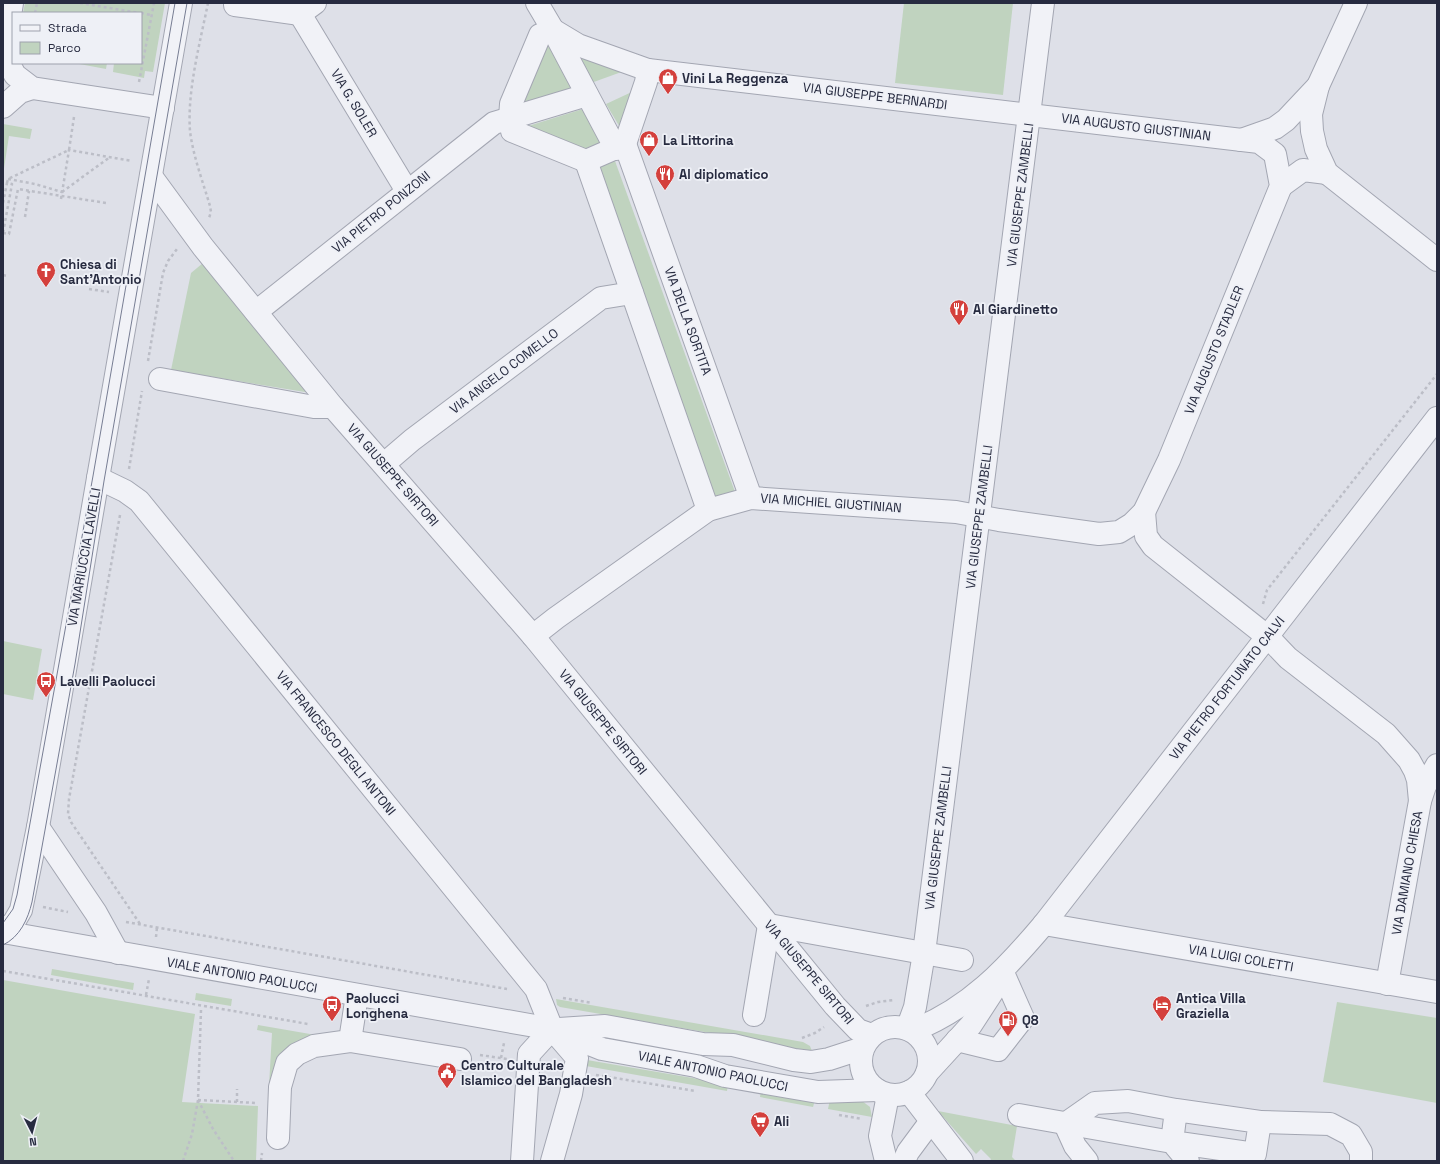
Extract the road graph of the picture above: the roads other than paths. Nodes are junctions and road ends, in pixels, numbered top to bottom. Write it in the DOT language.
graph roads {
  1 [pos="12,3"];
  2 [pos="181,3"];
  3 [pos="537,3"];
  4 [pos="1043,3"];
  5 [pos="1356,3"];
  6 [pos="235,5"];
  7 [pos="308,8"];
  8 [pos="553,30"];
  9 [pos="3,57"];
  10 [pos="648,70"];
  11 [pos="1318,86"];
  12 [pos="32,88"];
  13 [pos="587,95"];
  14 [pos="3,107"];
  15 [pos="163,108"];
  16 [pos="1030,115"];
  17 [pos="510,118"];
  18 [pos="1241,140"];
  19 [pos="620,146"];
  20 [pos="586,161"];
  21 [pos="145,169"];
  22 [pos="1327,173"];
  23 [pos="1281,186"];
  24 [pos="407,191"];
  25 [pos="1437,260"];
  26 [pos="632,293"];
  27 [pos="256,312"];
  28 [pos="160,379"];
  29 [pos="333,407"];
  30 [pos="1437,418"];
  31 [pos="384,464"];
  32 [pos="98,478"];
  33 [pos="752,498"];
  34 [pos="708,510"];
  35 [pos="1144,512"];
  36 [pos="979,516"];
  37 [pos="533,636"];
  38 [pos="1268,637"];
  39 [pos="1437,765"];
  40 [pos="1420,801"];
  41 [pos="38,826"];
  42 [pos="1044,924"];
  43 [pos="768,925"];
  44 [pos="3,932"];
  45 [pos="118,952"];
  46 [pos="924,953"];
  47 [pos="962,960"];
  48 [pos="1010,966"];
  49 [pos="1387,984"];
  50 [pos="1437,992"];
  51 [pos="356,995"];
  52 [pos="754,1015"];
  53 [pos="552,1030"];
  54 [pos="910,1030"];
  55 [pos="956,1040"];
  56 [pos="350,1041"];
  57 [pos="867,1042"];
  58 [pos="467,1056"];
  59 [pos="927,1074"];
  60 [pos="891,1092"];
  61 [pos="1176,1110"];
  62 [pos="1019,1116"];
  63 [pos="931,1121"];
  64 [pos="1260,1122"];
  65 [pos="1065,1124"];
  66 [pos="270,1142"];
  67 [pos="1172,1142"];
  68 [pos="522,1161"];
  69 [pos="552,1161"];
  70 [pos="886,1161"];
  71 [pos="904,1161"];
  72 [pos="962,1161"];
  73 [pos="1087,1161"];
  74 [pos="1188,1161"];
  75 [pos="1361,1161"];
  1 -- 9 [label="street"];
  2 -- 15 [label="street, VIA MARIUCCIA LAVELLI"];
  3 -- 8 [label="street, VIA DELLA SORTITA"];
  4 -- 16 [label="street, VIA GIUSEPPE ZAMBELLI"];
  5 -- 11 [label="street"];
  6 -- 7 [label="street"];
  7 -- 24 [label="street, VIA G. SOLER"];
  8 -- 10 [label="street, VIA GIUSEPPE BERNARDI"];
  8 -- 13 [label="street, VIA DELLA SORTITA"];
  8 -- 17 [label="street"];
  9 -- 12 [label="street"];
  10 -- 16 [label="street, VIA GIUSEPPE BERNARDI"];
  10 -- 19 [label="street"];
  11 -- 18 [label="street"];
  11 -- 22 [label="street"];
  12 -- 14 [label="street"];
  12 -- 15 [label="street"];
  13 -- 17 [label="street, VIA PIETRO PONZONI"];
  13 -- 19 [label="street, VIA DELLA SORTITA"];
  15 -- 21 [label="street, VIA MARIUCCIA LAVELLI"];
  16 -- 18 [label="street, VIA AUGUSTO GIUSTINIAN"];
  16 -- 36 [label="street, VIA GIUSEPPE ZAMBELLI"];
  17 -- 20 [label="street"];
  17 -- 24 [label="street, VIA PIETRO PONZONI"];
  18 -- 23 [label="street"];
  19 -- 20 [label="street"];
  19 -- 33 [label="street, VIA DELLA SORTITA"];
  20 -- 26 [label="street"];
  21 -- 27 [label="street, VIA GIUSEPPE SIRTORI"];
  21 -- 32 [label="street, VIA MARIUCCIA LAVELLI"];
  22 -- 23 [label="street"];
  22 -- 25 [label="street"];
  23 -- 35 [label="street, VIA AUGUSTO STADLER"];
  24 -- 27 [label="street, VIA PIETRO PONZONI"];
  26 -- 31 [label="street, VIA ANGELO COMELLO"];
  26 -- 34 [label="street"];
  27 -- 29 [label="street, VIA GIUSEPPE SIRTORI"];
  28 -- 29 [label="street"];
  29 -- 31 [label="street, VIA GIUSEPPE SIRTORI"];
  30 -- 38 [label="street, VIA PIETRO FORTUNATO CALVI"];
  31 -- 37 [label="street, VIA GIUSEPPE SIRTORI"];
  32 -- 41 [label="street, VIA MARIUCCIA LAVELLI"];
  32 -- 53 [label="street, VIA FRANCESCO DEGLI ANTONI"];
  33 -- 34 [label="street, VIA MICHIEL GIUSTINIAN"];
  33 -- 36 [label="street, VIA MICHIEL GIUSTINIAN"];
  34 -- 37 [label="street, VIA MICHIEL GIUSTINIAN"];
  35 -- 36 [label="street, VIA MICHIEL GIUSTINIAN"];
  35 -- 38 [label="street"];
  36 -- 46 [label="street, VIA GIUSEPPE ZAMBELLI"];
  37 -- 43 [label="street, VIA GIUSEPPE SIRTORI"];
  38 -- 40 [label="street"];
  38 -- 42 [label="street, VIA PIETRO FORTUNATO CALVI"];
  39 -- 40 [label="street, VIA DAMIANO CHIESA"];
  40 -- 49 [label="street, VIA DAMIANO CHIESA"];
  41 -- 44 [label="street, VIA MARIUCCIA LAVELLI"];
  41 -- 45 [label="street"];
  42 -- 48 [label="street, VIA PIETRO FORTUNATO CALVI"];
  42 -- 49 [label="street, VIA LUIGI COLETTI"];
  43 -- 46 [label="street"];
  43 -- 52 [label="street"];
  43 -- 57 [label="street, VIA GIUSEPPE SIRTORI"];
  44 -- 45 [label="street, VIALE ANTONIO PAOLUCCI"];
  45 -- 51 [label="street, VIALE ANTONIO PAOLUCCI"];
  46 -- 47 [label="street"];
  46 -- 54 [label="street, VIA GIUSEPPE ZAMBELLI"];
  48 -- 54 [label="street, VIA PIETRO FORTUNATO CALVI"];
  48 -- 55 [label="street, VIA PIETRO FORTUNATO CALVI"];
  48 -- 55 [label="street"];
  49 -- 50 [label="street, VIA LUIGI COLETTI"];
  51 -- 53 [label="street, VIALE ANTONIO PAOLUCCI"];
  51 -- 56 [label="street"];
  53 -- 57 [label="street, VIALE ANTONIO PAOLUCCI"];
  53 -- 60 [label="street, VIALE ANTONIO PAOLUCCI"];
  53 -- 68 [label="street"];
  53 -- 69 [label="street"];
  54 -- 57 [label="street"];
  54 -- 59 [label="street"];
  55 -- 59 [label="street, VIA PIETRO FORTUNATO CALVI"];
  56 -- 58 [label="street"];
  56 -- 66 [label="street"];
  57 -- 60 [label="street"];
  59 -- 60 [label="street"];
  60 -- 63 [label="street"];
  60 -- 70 [label="street"];
  61 -- 64 [label="street"];
  61 -- 65 [label="street"];
  61 -- 67 [label="street"];
  62 -- 65 [label="street"];
  63 -- 71 [label="street"];
  63 -- 72 [label="street"];
  64 -- 67 [label="street"];
  64 -- 75 [label="street"];
  65 -- 67 [label="street"];
  65 -- 73 [label="street"];
  67 -- 74 [label="street"];
}
